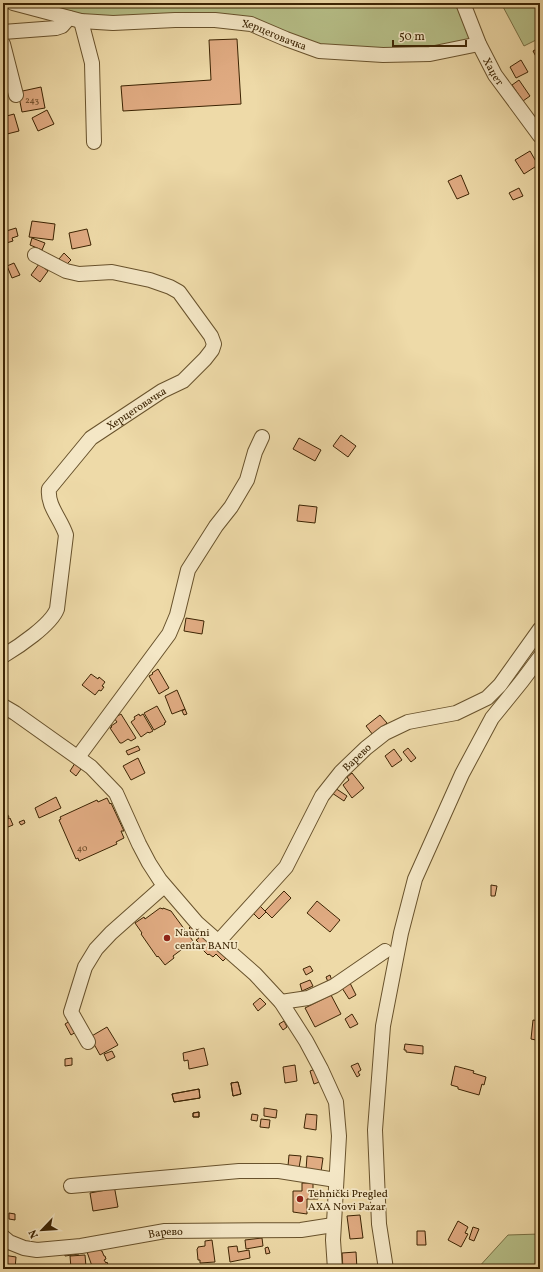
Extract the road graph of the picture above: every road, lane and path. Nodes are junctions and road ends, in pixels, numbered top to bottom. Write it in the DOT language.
graph roads {
  1 [pos="13,3"];
  2 [pos="463,3"];
  3 [pos="75,20"];
  4 [pos="3,32"];
  5 [pos="3,44"];
  6 [pos="479,44"];
  7 [pos="16,95"];
  8 [pos="540,136"];
  9 [pos="94,142"];
  10 [pos="35,255"];
  11 [pos="262,437"];
  12 [pos="540,629"];
  13 [pos="3,656"];
  14 [pos="540,657"];
  15 [pos="500,685"];
  16 [pos="510,696"];
  17 [pos="3,706"];
  18 [pos="78,757"];
  19 [pos="164,886"];
  20 [pos="218,942"];
  21 [pos="385,951"];
  22 [pos="281,1002"];
  23 [pos="88,1042"];
  24 [pos="336,1180"];
  25 [pos="71,1186"];
  26 [pos="333,1225"];
  27 [pos="3,1237"];
  28 [pos="336,1269"];
  29 [pos="386,1269"];
  1 -- 3 [label="street, Херцеговачка"];
  2 -- 6 [label="street, Хаџет"];
  3 -- 4 [label="street"];
  3 -- 6 [label="street, Херцеговачка"];
  3 -- 9 [label="street"];
  5 -- 7 [label="street"];
  6 -- 8 [label="street, Хаџет"];
  10 -- 13 [label="street, Херцеговачка"];
  11 -- 18 [label="street"];
  12 -- 15 [label="street, Варево"];
  14 -- 16 [label="street"];
  15 -- 16 [label="street"];
  15 -- 20 [label="street, Варево"];
  16 -- 29 [label="street"];
  17 -- 18 [label="street"];
  18 -- 19 [label="street"];
  19 -- 20 [label="street"];
  19 -- 23 [label="street"];
  20 -- 22 [label="street"];
  21 -- 22 [label="street"];
  22 -- 24 [label="street"];
  24 -- 25 [label="street"];
  24 -- 26 [label="street"];
  26 -- 27 [label="street, Варево"];
  26 -- 28 [label="street"];
}
